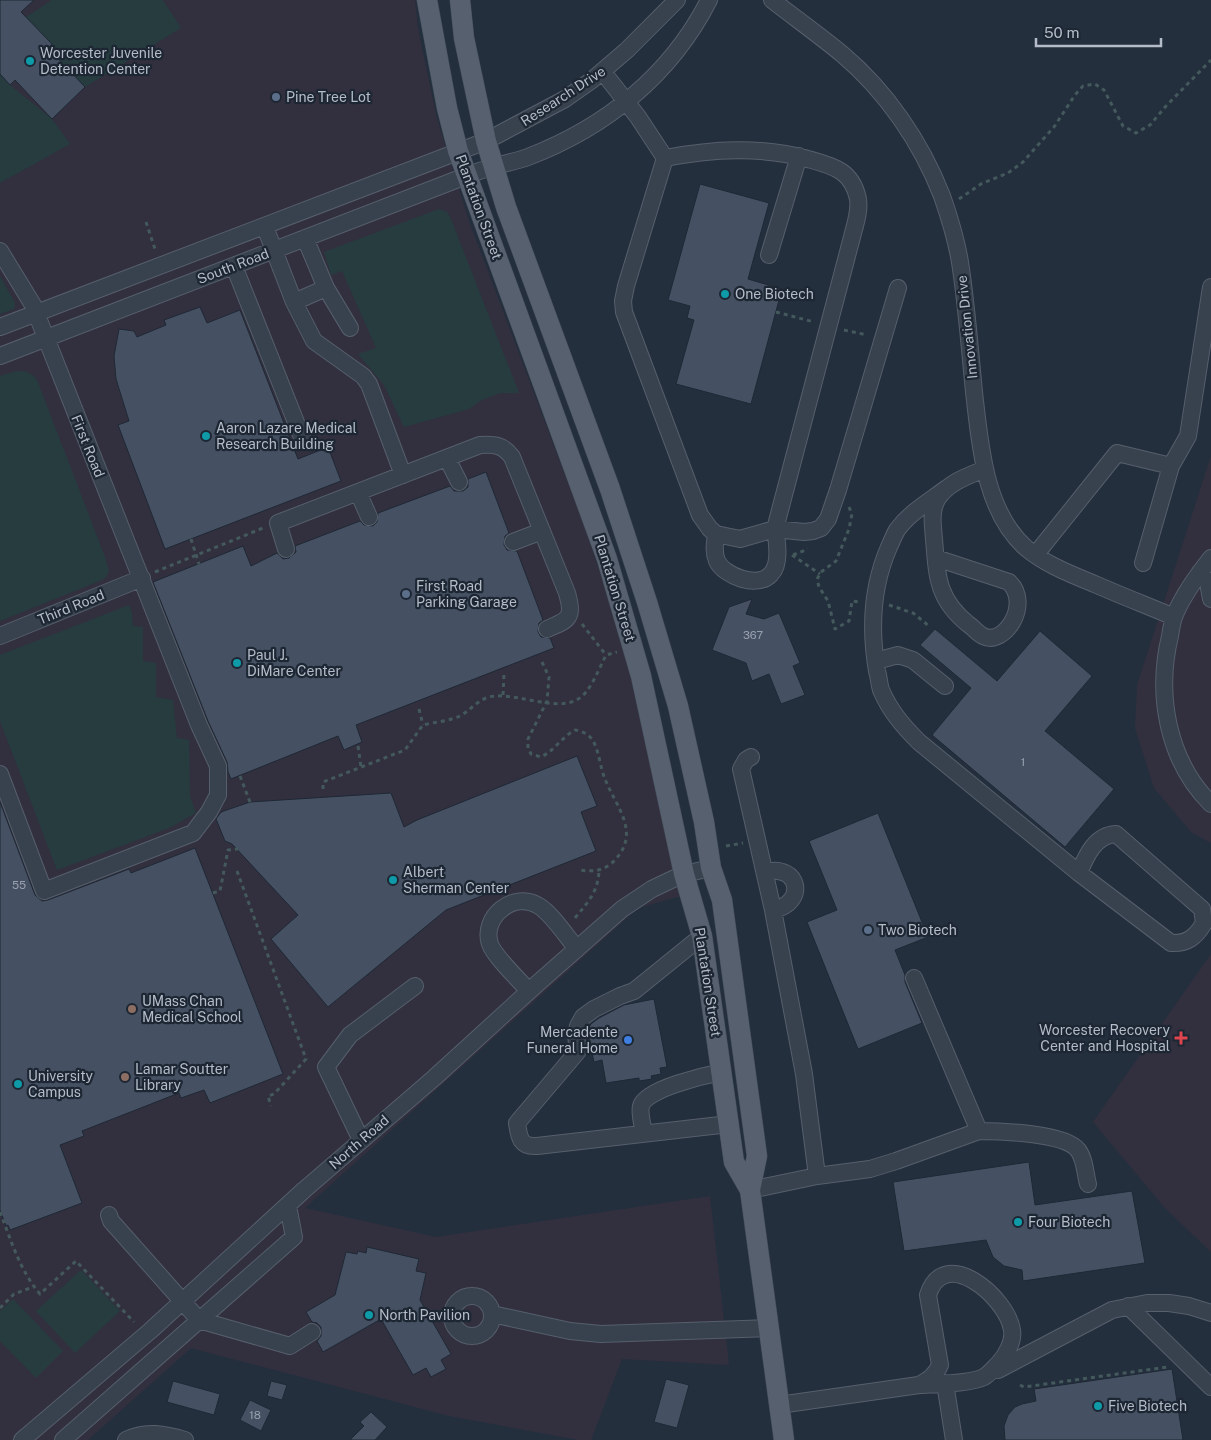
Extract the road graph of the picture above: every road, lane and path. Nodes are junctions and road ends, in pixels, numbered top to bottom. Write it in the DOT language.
graph roads {
  1 [pos="427,0"];
  2 [pos="460,0"];
  3 [pos="677,0"];
  4 [pos="709,0"];
  5 [pos="772,0"];
  6 [pos="1211,60"];
  7 [pos="603,72"];
  8 [pos="627,102"];
  9 [pos="486,141"];
  10 [pos="458,151"];
  11 [pos="799,156"];
  12 [pos="665,158"];
  13 [pos="494,166"];
  14 [pos="466,176"];
  15 [pos="945,206"];
  16 [pos="146,222"];
  17 [pos="265,226"];
  18 [pos="304,238"];
  19 [pos="0,251"];
  20 [pos="274,251"];
  21 [pos="769,255"];
  22 [pos="158,257"];
  23 [pos="234,266"];
  24 [pos="1211,287"];
  25 [pos="326,288"];
  26 [pos="898,288"];
  27 [pos="294,302"];
  28 [pos="35,313"];
  29 [pos="0,327"];
  30 [pos="350,328"];
  31 [pos="46,339"];
  32 [pos="0,356"];
  33 [pos="303,440"];
  34 [pos="447,458"];
  35 [pos="1171,466"];
  36 [pos="985,468"];
  37 [pos="403,475"];
  38 [pos="459,482"];
  39 [pos="947,488"];
  40 [pos="358,492"];
  41 [pos="837,493"];
  42 [pos="369,517"];
  43 [pos="278,523"];
  44 [pos="775,528"];
  45 [pos="542,531"];
  46 [pos="716,534"];
  47 [pos="191,539"];
  48 [pos="513,542"];
  49 [pos="286,549"];
  50 [pos="777,552"];
  51 [pos="1036,554"];
  52 [pos="936,558"];
  53 [pos="1208,561"];
  54 [pos="1143,562"];
  55 [pos="200,564"];
  56 [pos="820,574"];
  57 [pos="142,578"];
  58 [pos="1211,599"];
  59 [pos="852,603"];
  60 [pos="884,604"];
  61 [pos="569,616"];
  62 [pos="1174,617"];
  63 [pos="929,626"];
  64 [pos="547,629"];
  65 [pos="0,636"];
  66 [pos="620,651"];
  67 [pos="606,655"];
  68 [pos="876,661"];
  69 [pos="542,662"];
  70 [pos="504,674"];
  71 [pos="945,686"];
  72 [pos="503,695"];
  73 [pos="546,703"];
  74 [pos="420,708"];
  75 [pos="423,725"];
  76 [pos="358,746"];
  77 [pos="751,758"];
  78 [pos="361,767"];
  79 [pos="0,774"];
  80 [pos="240,776"];
  81 [pos="323,788"];
  82 [pos="250,802"];
  83 [pos="1211,804"];
  84 [pos="735,845"];
  85 [pos="726,846"];
  86 [pos="238,849"];
  87 [pos="712,868"];
  88 [pos="580,870"];
  89 [pos="237,871"];
  90 [pos="599,871"];
  91 [pos="765,872"];
  92 [pos="1079,873"];
  93 [pos="684,874"];
  94 [pos="213,893"];
  95 [pos="773,910"];
  96 [pos="575,918"];
  97 [pos="702,936"];
  98 [pos="578,949"];
  99 [pos="914,978"];
  100 [pos="415,986"];
  101 [pos="529,991"];
  102 [pos="722,1072"];
  103 [pos="271,1106"];
  104 [pos="729,1124"];
  105 [pos="979,1131"];
  106 [pos="644,1134"];
  107 [pos="361,1140"];
  108 [pos="817,1176"];
  109 [pos="1088,1184"];
  110 [pos="750,1190"];
  111 [pos="288,1206"];
  112 [pos="0,1212"];
  113 [pos="109,1215"];
  114 [pos="33,1287"];
  115 [pos="182,1302"];
  116 [pos="1128,1306"];
  117 [pos="0,1308"];
  118 [pos="1211,1313"];
  119 [pos="492,1314"];
  120 [pos="199,1320"];
  121 [pos="134,1322"];
  122 [pos="768,1328"];
  123 [pos="312,1332"];
  124 [pos="1180,1357"];
  125 [pos="984,1377"];
  126 [pos="945,1383"];
  127 [pos="919,1385"];
  128 [pos="1020,1385"];
  129 [pos="1211,1387"];
  130 [pos="779,1405"];
  131 [pos="22,1440"];
  132 [pos="63,1440"];
  133 [pos="126,1440"];
  134 [pos="185,1440"];
  135 [pos="784,1440"];
  136 [pos="954,1440"];
  1 -- 10 [label="main road, Plantation Street"];
  2 -- 9 [label="main road, Plantation Street"];
  3 -- 7 [label="street, Research Drive"];
  4 -- 8 [label="street"];
  5 -- 15 [label="street, Innovation Drive"];
  6 -- 15 [label="path"];
  7 -- 8 [label="street"];
  7 -- 9 [label="street, Research Drive"];
  8 -- 12 [label="street"];
  8 -- 13 [label="street"];
  9 -- 10 [label="street, Research Drive"];
  9 -- 13 [label="main road, Plantation Street"];
  10 -- 14 [label="main road, Plantation Street"];
  10 -- 17 [label="street, South Road"];
  11 -- 12 [label="street"];
  11 -- 21 [label="street"];
  11 -- 44 [label="street"];
  12 -- 46 [label="street"];
  13 -- 14 [label="street"];
  13 -- 87 [label="main road, Plantation Street"];
  14 -- 18 [label="street, South Road"];
  14 -- 93 [label="main road, Plantation Street"];
  15 -- 36 [label="street, Innovation Drive"];
  16 -- 22 [label="path"];
  17 -- 20 [label="street"];
  17 -- 28 [label="street, South Road"];
  18 -- 20 [label="street, South Road"];
  18 -- 25 [label="street"];
  19 -- 28 [label="street, First Road"];
  20 -- 23 [label="street, South Road"];
  20 -- 27 [label="street"];
  23 -- 31 [label="street, South Road"];
  23 -- 33 [label="street"];
  24 -- 35 [label="street"];
  25 -- 27 [label="street"];
  25 -- 30 [label="street"];
  26 -- 41 [label="street"];
  27 -- 37 [label="street"];
  28 -- 29 [label="street, South Road"];
  28 -- 31 [label="street, First Road"];
  31 -- 32 [label="street, South Road"];
  31 -- 57 [label="street, First Road"];
  34 -- 37 [label="street"];
  34 -- 38 [label="street"];
  34 -- 45 [label="street"];
  35 -- 51 [label="street"];
  35 -- 54 [label="street"];
  36 -- 39 [label="street"];
  36 -- 51 [label="street, Innovation Drive"];
  37 -- 40 [label="street"];
  39 -- 52 [label="street"];
  39 -- 68 [label="street"];
  40 -- 42 [label="street"];
  40 -- 43 [label="street"];
  41 -- 44 [label="street"];
  41 -- 56 [label="path"];
  43 -- 49 [label="street"];
  43 -- 57 [label="path"];
  44 -- 46 [label="street"];
  44 -- 50 [label="street"];
  45 -- 48 [label="street"];
  45 -- 61 [label="street"];
  46 -- 50 [label="street"];
  47 -- 55 [label="path, bridge"];
  50 -- 56 [label="path"];
  51 -- 62 [label="street, Innovation Drive"];
  52 -- 52 [label="street"];
  53 -- 58 [label="street"];
  53 -- 62 [label="street"];
  56 -- 59 [label="path"];
  57 -- 65 [label="street, Third Road"];
  57 -- 79 [label="street, First Road"];
  60 -- 63 [label="path"];
  61 -- 64 [label="street"];
  61 -- 67 [label="path"];
  62 -- 83 [label="street"];
  66 -- 67 [label="path"];
  67 -- 73 [label="path"];
  68 -- 71 [label="street"];
  68 -- 92 [label="street"];
  69 -- 73 [label="path"];
  70 -- 72 [label="path"];
  72 -- 73 [label="path"];
  72 -- 75 [label="path"];
  73 -- 90 [label="path"];
  74 -- 75 [label="path"];
  75 -- 78 [label="path"];
  76 -- 78 [label="path"];
  77 -- 91 [label="street"];
  78 -- 81 [label="path"];
  80 -- 82 [label="path"];
  84 -- 85 [label="path"];
  86 -- 94 [label="path"];
  87 -- 93 [label="street, North Road"];
  87 -- 110 [label="main road, Plantation Street"];
  88 -- 90 [label="path"];
  89 -- 103 [label="path"];
  90 -- 96 [label="path"];
  91 -- 95 [label="street"];
  91 -- 95 [label="street"];
  92 -- 92 [label="street"];
  93 -- 97 [label="main road, Plantation Street"];
  93 -- 98 [label="street, North Road"];
  95 -- 108 [label="street"];
  97 -- 102 [label="main road, Plantation Street"];
  97 -- 106 [label="street"];
  98 -- 101 [label="street, North Road"];
  98 -- 101 [label="street"];
  99 -- 105 [label="street"];
  100 -- 107 [label="street"];
  101 -- 107 [label="street, North Road"];
  102 -- 104 [label="main road, Plantation Street"];
  102 -- 106 [label="street"];
  104 -- 106 [label="street"];
  104 -- 110 [label="main road, Plantation Street"];
  105 -- 108 [label="street"];
  105 -- 109 [label="street"];
  107 -- 111 [label="street, North Road"];
  108 -- 110 [label="street"];
  110 -- 122 [label="main road, Plantation Street"];
  111 -- 115 [label="street, North Road"];
  111 -- 120 [label="street"];
  112 -- 114 [label="path"];
  113 -- 115 [label="street"];
  114 -- 117 [label="path"];
  114 -- 121 [label="path"];
  115 -- 120 [label="street"];
  115 -- 131 [label="street, North Road"];
  116 -- 118 [label="street"];
  116 -- 124 [label="street"];
  116 -- 125 [label="street"];
  119 -- 122 [label="street"];
  120 -- 123 [label="street"];
  120 -- 132 [label="street"];
  122 -- 130 [label="main road, Plantation Street"];
  124 -- 128 [label="path"];
  124 -- 129 [label="street"];
  125 -- 126 [label="street"];
  125 -- 127 [label="street"];
  126 -- 127 [label="street"];
  126 -- 136 [label="street"];
  127 -- 130 [label="street"];
  130 -- 135 [label="main road, Plantation Street"];
  133 -- 134 [label="street"];
}
